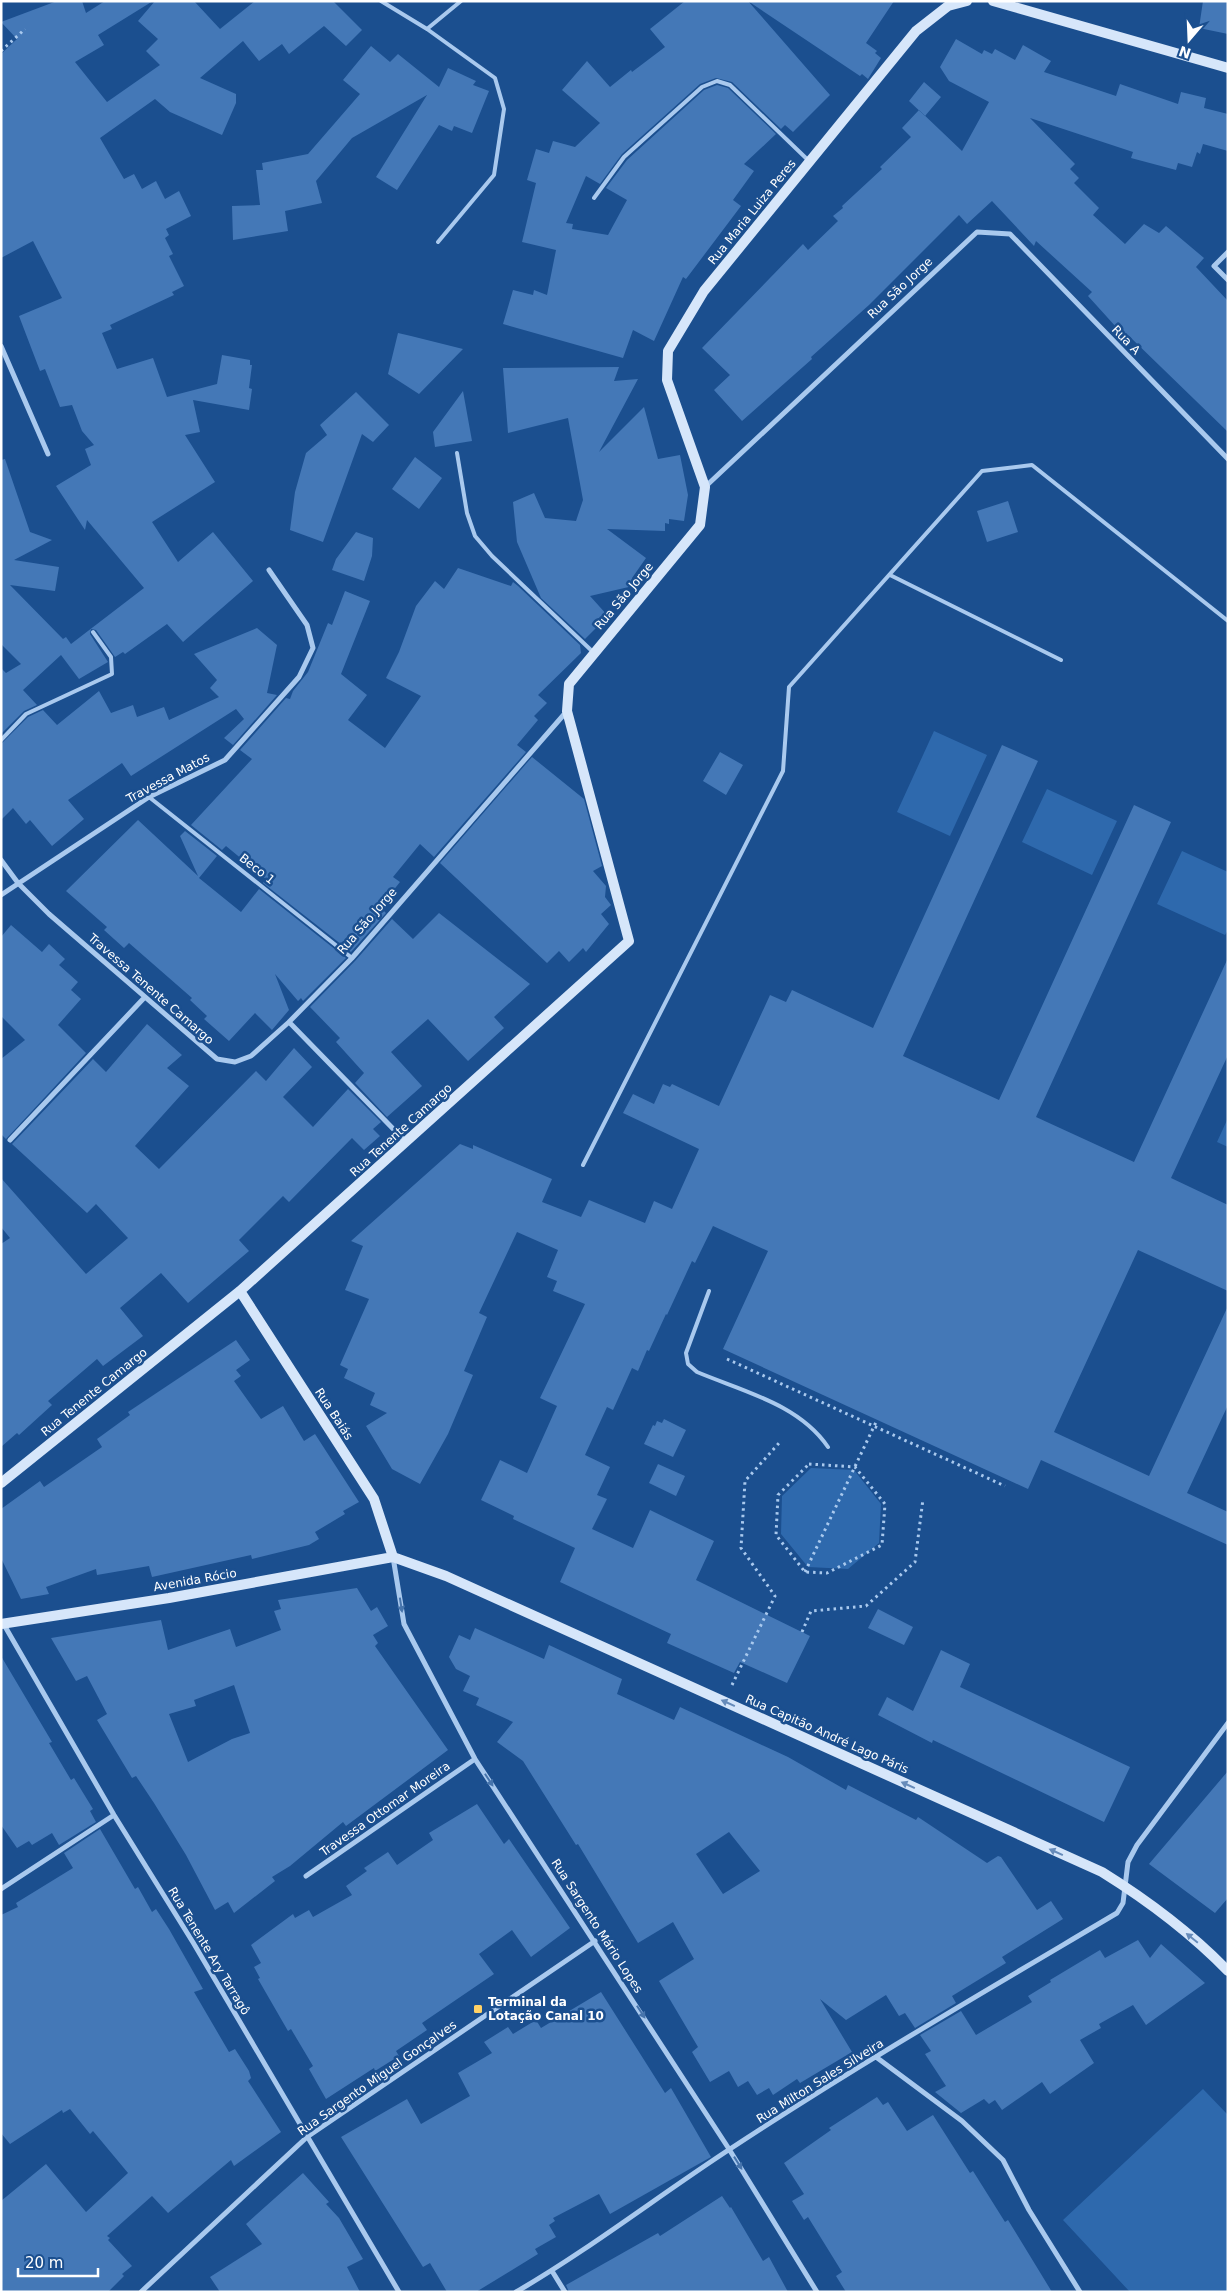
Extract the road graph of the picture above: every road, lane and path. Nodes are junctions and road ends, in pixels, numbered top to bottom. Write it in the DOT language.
graph roads {
  1 [pos="381,1"];
  2 [pos="461,1"];
  3 [pos="967,1"];
  4 [pos="994,1"];
  5 [pos="25,29"];
  6 [pos="428,29"];
  7 [pos="1,51"];
  8 [pos="1228,68"];
  9 [pos="809,161"];
  10 [pos="594,198"];
  11 [pos="1010,234"];
  12 [pos="438,242"];
  13 [pos="1228,252"];
  14 [pos="1228,280"];
  15 [pos="1,346"];
  16 [pos="457,453"];
  17 [pos="48,454"];
  18 [pos="1228,459"];
  19 [pos="705,487"];
  20 [pos="269,570"];
  21 [pos="890,574"];
  22 [pos="1228,621"];
  23 [pos="93,632"];
  24 [pos="594,652"];
  25 [pos="1061,660"];
  26 [pos="567,711"];
  27 [pos="1,740"];
  28 [pos="149,797"];
  29 [pos="1,860"];
  30 [pos="18,883"];
  31 [pos="1,895"];
  32 [pos="352,958"];
  33 [pos="144,998"];
  34 [pos="289,1022"];
  35 [pos="10,1140"];
  36 [pos="407,1142"];
  37 [pos="583,1165"];
  38 [pos="240,1291"];
  39 [pos="710,1292"];
  40 [pos="727,1359"];
  41 [pos="877,1420"];
  42 [pos="874,1426"];
  43 [pos="780,1442"];
  44 [pos="828,1447"];
  45 [pos="855,1467"];
  46 [pos="1,1483"];
  47 [pos="1005,1486"];
  48 [pos="923,1499"];
  49 [pos="393,1557"];
  50 [pos="806,1572"];
  51 [pos="2,1623"];
  52 [pos="802,1632"];
  53 [pos="724,1702"];
  54 [pos="1228,1724"];
  55 [pos="475,1759"];
  56 [pos="114,1815"];
  57 [pos="306,1876"];
  58 [pos="1124,1886"];
  59 [pos="1,1890"];
  60 [pos="595,1941"];
  61 [pos="1228,1971"];
  62 [pos="876,2057"];
  63 [pos="307,2137"];
  64 [pos="729,2149"];
  65 [pos="552,2271"];
  66 [pos="141,2292"];
  67 [pos="399,2292"];
  68 [pos="516,2292"];
  69 [pos="565,2292"];
  70 [pos="817,2292"];
  71 [pos="1080,2292"];
  1 -- 6 [label="lane"];
  2 -- 6 [label="lane"];
  3 -- 9 [label="street, Rua Maria Luiza Peres"];
  4 -- 8 [label="street"];
  5 -- 7 [label="path"];
  6 -- 12 [label="lane"];
  9 -- 10 [label="lane"];
  9 -- 19 [label="street, Rua Maria Luiza Peres"];
  11 -- 18 [label="street, Rua A"];
  11 -- 19 [label="street, Rua São Jorge"];
  13 -- 14 [label="street"];
  15 -- 17 [label="street"];
  16 -- 24 [label="lane"];
  19 -- 24 [label="street, Rua São Jorge"];
  20 -- 28 [label="street, Travessa Matos"];
  21 -- 22 [label="lane"];
  21 -- 25 [label="lane"];
  21 -- 37 [label="lane"];
  23 -- 27 [label="lane"];
  24 -- 26 [label="street, Rua São Jorge"];
  26 -- 32 [label="street, Rua São Jorge"];
  26 -- 36 [label="street, Rua Tenente Camargo"];
  28 -- 30 [label="street, Travessa Matos"];
  28 -- 32 [label="lane, Beco 1"];
  29 -- 30 [label="street, Travessa Tenente Camargo"];
  30 -- 31 [label="street, Travessa Matos"];
  30 -- 33 [label="street, Travessa Tenente Camargo"];
  32 -- 34 [label="street, Rua São Jorge"];
  33 -- 34 [label="street, Travessa Tenente Camargo"];
  33 -- 35 [label="street"];
  34 -- 36 [label="street"];
  36 -- 38 [label="street, Rua Tenente Camargo"];
  38 -- 46 [label="street, Rua Tenente Camargo"];
  38 -- 49 [label="street, Rua Baiás"];
  39 -- 44 [label="lane"];
  40 -- 42 [label="path"];
  41 -- 42 [label="path"];
  42 -- 45 [label="path"];
  42 -- 47 [label="path"];
  43 -- 53 [label="path"];
  45 -- 50 [label="path"];
  45 -- 50 [label="path"];
  45 -- 50 [label="path"];
  48 -- 52 [label="path"];
  49 -- 51 [label="street, Avenida Rócio"];
  49 -- 53 [label="street, Rua Capitão André Lago Páris"];
  49 -- 55 [label="street, Rua Sargento Mário Lopes, one-way"];
  51 -- 56 [label="street, Rua Tenente Ary Tarragô"];
  58 -- 53 [label="street, Rua Capitão André Lago Páris, one-way"];
  54 -- 58 [label="street, Rua Milton Sales Silveira"];
  55 -- 57 [label="street, Travessa Ottomar Moreira"];
  55 -- 60 [label="street, Rua Sargento Mário Lopes, one-way"];
  56 -- 59 [label="street"];
  56 -- 63 [label="street, Rua Tenente Ary Tarragô"];
  61 -- 58 [label="street, Rua Capitão André Lago Páris, one-way"];
  58 -- 62 [label="street, Rua Milton Sales Silveira"];
  60 -- 63 [label="street, Rua Sargento Miguel Gonçalves"];
  60 -- 64 [label="street, Rua Sargento Mário Lopes, one-way"];
  62 -- 64 [label="street, Rua Milton Sales Silveira"];
  62 -- 71 [label="street"];
  63 -- 66 [label="street, Rua Sargento Miguel Gonçalves"];
  63 -- 67 [label="street, Rua Tenente Ary Tarragô"];
  64 -- 65 [label="street, Rua Milton Sales Silveira"];
  64 -- 70 [label="street, Rua Sargento Mário Lopes, one-way"];
  65 -- 68 [label="street, Rua Milton Sales Silveira"];
  65 -- 69 [label="street"];
}
